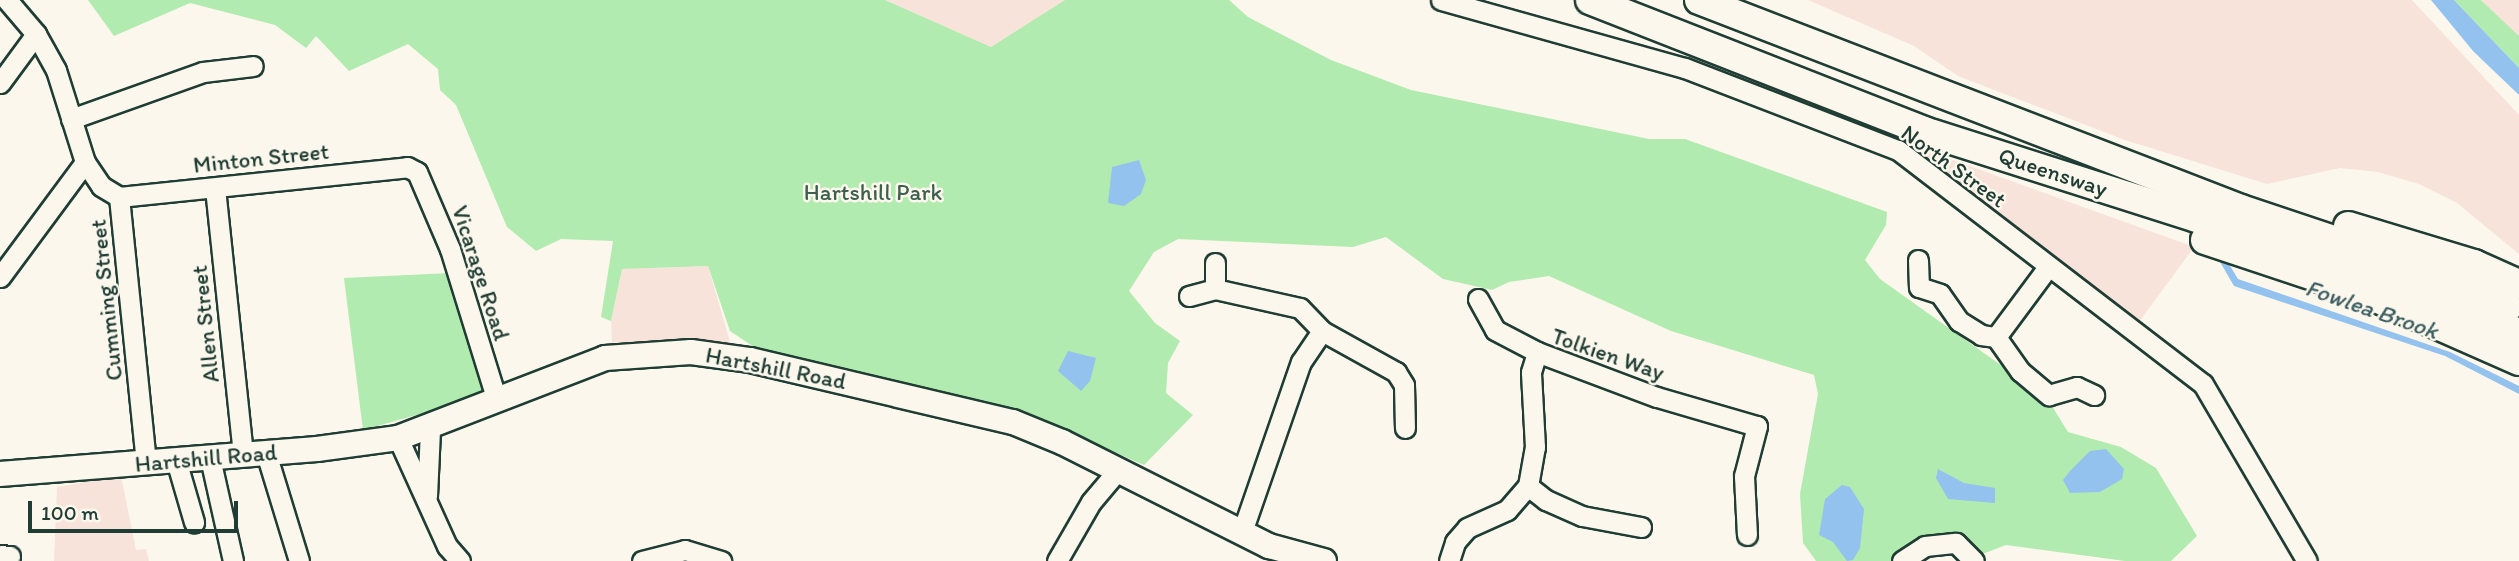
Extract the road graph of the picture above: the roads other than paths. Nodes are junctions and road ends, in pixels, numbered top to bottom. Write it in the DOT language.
graph roads {
  1 [pos="8,0"];
  2 [pos="1441,0"];
  3 [pos="1591,0"];
  4 [pos="1699,0"];
  5 [pos="1712,0"];
  6 [pos="1780,32"];
  7 [pos="36,34"];
  8 [pos="253,66"];
  9 [pos="0,83"];
  10 [pos="1932,92"];
  11 [pos="71,119"];
  12 [pos="1924,131"];
  13 [pos="85,162"];
  14 [pos="407,167"];
  15 [pos="215,188"];
  16 [pos="119,197"];
  17 [pos="1918,260"];
  18 [pos="1215,263"];
  19 [pos="2048,267"];
  20 [pos="0,277"];
  21 [pos="2519,284"];
  22 [pos="1215,289"];
  23 [pos="1189,296"];
  24 [pos="1478,299"];
  25 [pos="2519,312"];
  26 [pos="1322,331"];
  27 [pos="2519,333"];
  28 [pos="1996,337"];
  29 [pos="1536,352"];
  30 [pos="2519,361"];
  31 [pos="2094,396"];
  32 [pos="497,401"];
  33 [pos="1405,428"];
  34 [pos="429,429"];
  35 [pos="398,438"];
  36 [pos="254,454"];
  37 [pos="210,457"];
  38 [pos="176,460"];
  39 [pos="146,463"];
  40 [pos="1118,470"];
  41 [pos="0,474"];
  42 [pos="1528,486"];
  43 [pos="427,496"];
  44 [pos="194,522"];
  45 [pos="1641,527"];
  46 [pos="1242,532"];
  47 [pos="1747,534"];
  48 [pos="451,556"];
  49 [pos="233,561"];
  50 [pos="299,561"];
  51 [pos="642,561"];
  52 [pos="722,561"];
  53 [pos="1057,561"];
  54 [pos="1324,561"];
  55 [pos="1449,561"];
  56 [pos="1902,561"];
  57 [pos="1974,561"];
  58 [pos="2307,561"];
  1 -- 7 [label="street, Cumming Street"];
  2 -- 19 [label="street, North Street"];
  3 -- 12 [label="highway, Queensway"];
  4 -- 6 [label="highway, Queensway"];
  5 -- 6 [label="highway"];
  6 -- 10 [label="highway, Queensway"];
  7 -- 9 [label="street"];
  7 -- 11 [label="street, Cumming Street"];
  8 -- 11 [label="street"];
  10 -- 21 [label="highway"];
  10 -- 25 [label="highway, Queensway"];
  11 -- 13 [label="street, Cumming Street"];
  12 -- 27 [label="highway, Queensway"];
  12 -- 30 [label="highway"];
  13 -- 16 [label="street, Cumming Street"];
  13 -- 20 [label="street"];
  14 -- 15 [label="street, Minton Street"];
  14 -- 32 [label="street, Vicarage Road"];
  15 -- 16 [label="street, Minton Street"];
  15 -- 36 [label="street, Allen Street"];
  16 -- 39 [label="street, Cumming Street"];
  17 -- 28 [label="street"];
  18 -- 22 [label="street"];
  19 -- 28 [label="street"];
  19 -- 58 [label="street, North Street"];
  22 -- 23 [label="street"];
  22 -- 26 [label="street"];
  24 -- 29 [label="street"];
  26 -- 33 [label="street"];
  26 -- 46 [label="street"];
  28 -- 31 [label="street"];
  29 -- 42 [label="street, Tolkien Way"];
  29 -- 47 [label="street, Tolkien Way"];
  32 -- 34 [label="main road, Hartshill Road"];
  32 -- 40 [label="main road, Hartshill Road"];
  34 -- 35 [label="main road, Hartshill Road"];
  34 -- 43 [label="street"];
  35 -- 36 [label="main road, Hartshill Road"];
  35 -- 43 [label="street"];
  36 -- 37 [label="main road, Hartshill Road"];
  36 -- 50 [label="street, Allen Street"];
  37 -- 38 [label="main road, Hartshill Road"];
  37 -- 49 [label="street"];
  38 -- 39 [label="main road, Hartshill Road"];
  38 -- 44 [label="street"];
  39 -- 41 [label="main road, Hartshill Road"];
  40 -- 46 [label="main road, Hartshill Road"];
  40 -- 53 [label="street"];
  42 -- 45 [label="street"];
  42 -- 55 [label="street"];
  43 -- 48 [label="street"];
  46 -- 54 [label="main road, Hartshill Road"];
  51 -- 52 [label="street"];
  56 -- 57 [label="street"];
}
